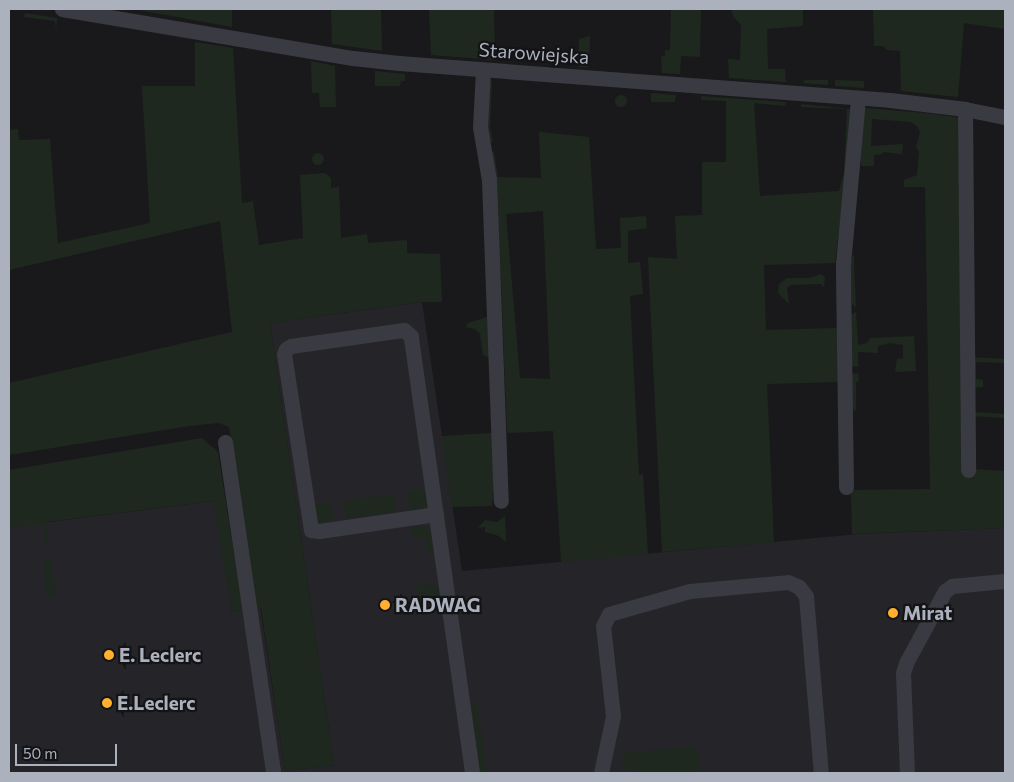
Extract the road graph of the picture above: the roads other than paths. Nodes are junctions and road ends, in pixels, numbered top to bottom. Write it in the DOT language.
graph roads {
  1 [pos="62,9"];
  2 [pos="483,70"];
  3 [pos="858,99"];
  4 [pos="965,109"];
  5 [pos="1005,117"];
  6 [pos="225,442"];
  7 [pos="968,470"];
  8 [pos="846,487"];
  9 [pos="501,501"];
  10 [pos="436,514"];
  11 [pos="1004,581"];
  12 [pos="273,773"];
  13 [pos="472,773"];
  14 [pos="601,773"];
  15 [pos="821,773"];
  16 [pos="907,773"];
  1 -- 2 [label="street, Starowiejska"];
  2 -- 3 [label="street, Starowiejska"];
  2 -- 9 [label="street"];
  3 -- 4 [label="street, Starowiejska"];
  3 -- 8 [label="street"];
  4 -- 5 [label="street, Starowiejska"];
  4 -- 7 [label="street"];
  6 -- 12 [label="street"];
  10 -- 10 [label="street"];
  10 -- 13 [label="street"];
  11 -- 16 [label="street"];
  14 -- 15 [label="street"];
}
